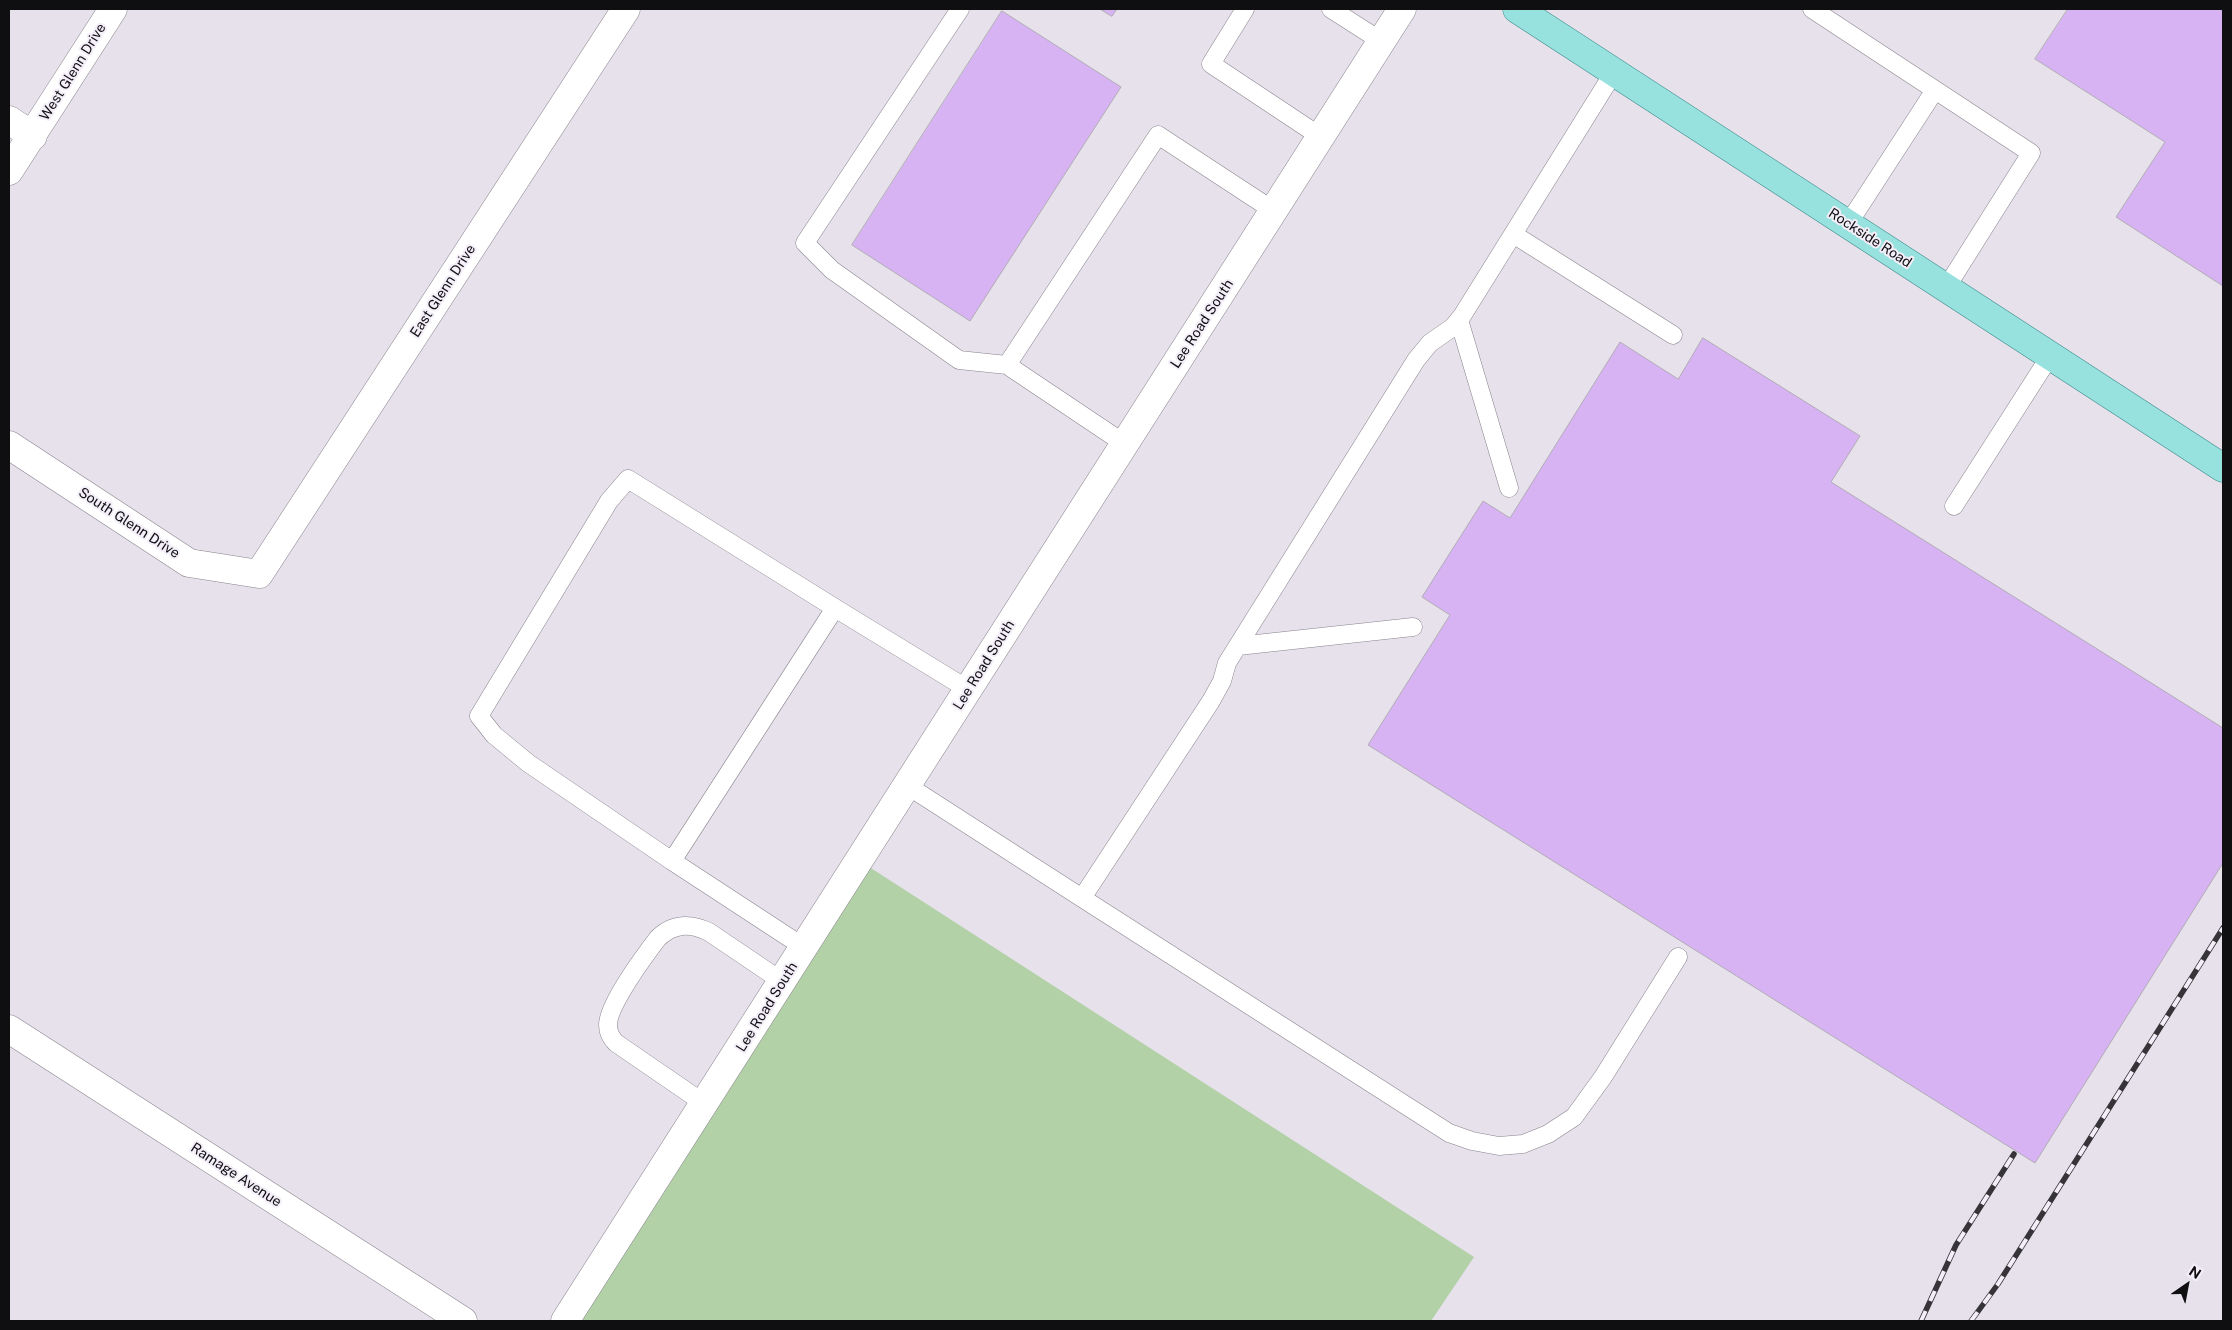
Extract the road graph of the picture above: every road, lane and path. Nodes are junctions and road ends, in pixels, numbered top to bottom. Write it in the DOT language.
graph roads {
  1 [pos="113,9"];
  2 [pos="626,9"];
  3 [pos="960,9"];
  4 [pos="1246,9"];
  5 [pos="1331,9"];
  6 [pos="1402,9"];
  7 [pos="1517,9"];
  8 [pos="1812,9"];
  9 [pos="1381,41"];
  10 [pos="1614,72"];
  11 [pos="1935,90"];
  12 [pos="9,120"];
  13 [pos="33,136"];
  14 [pos="1321,137"];
  15 [pos="9,171"];
  16 [pos="1274,211"];
  17 [pos="1848,224"];
  18 [pos="1513,234"];
  19 [pos="1946,288"];
  20 [pos="1459,320"];
  21 [pos="1673,335"];
  22 [pos="2050,356"];
  23 [pos="1006,365"];
  24 [pos="1125,444"];
  25 [pos="9,445"];
  26 [pos="2223,468"];
  27 [pos="1509,488"];
  28 [pos="1954,506"];
  29 [pos="259,574"];
  30 [pos="835,608"];
  31 [pos="1413,627"];
  32 [pos="1238,646"];
  33 [pos="969,690"];
  34 [pos="908,786"];
  35 [pos="672,861"];
  36 [pos="1082,898"];
  37 [pos="805,948"];
  38 [pos="1678,957"];
  39 [pos="783,982"];
  40 [pos="9,1029"];
  41 [pos="705,1104"];
  42 [pos="463,1321"];
  43 [pos="566,1321"];
  1 -- 13 [label="street, West Glenn Drive"];
  2 -- 29 [label="street, East Glenn Drive"];
  3 -- 23 [label="lane"];
  4 -- 14 [label="lane"];
  5 -- 9 [label="lane"];
  6 -- 9 [label="street, Lee Road South"];
  7 -- 10 [label="main road, Rockside Road"];
  8 -- 11 [label="lane"];
  9 -- 14 [label="street, Lee Road South"];
  10 -- 17 [label="main road, Rockside Road"];
  10 -- 18 [label="lane"];
  11 -- 17 [label="lane"];
  11 -- 19 [label="lane"];
  12 -- 13 [label="street"];
  13 -- 15 [label="street"];
  14 -- 16 [label="street, Lee Road South"];
  16 -- 23 [label="lane"];
  16 -- 24 [label="street, Lee Road South"];
  17 -- 19 [label="main road, Rockside Road"];
  18 -- 20 [label="lane"];
  18 -- 21 [label="lane"];
  19 -- 22 [label="main road, Rockside Road"];
  20 -- 27 [label="lane"];
  20 -- 32 [label="lane"];
  22 -- 26 [label="main road, Rockside Road"];
  22 -- 28 [label="lane"];
  23 -- 24 [label="lane"];
  24 -- 33 [label="street, Lee Road South"];
  25 -- 29 [label="street, South Glenn Drive"];
  30 -- 33 [label="lane"];
  30 -- 35 [label="lane"];
  30 -- 35 [label="lane"];
  31 -- 32 [label="lane"];
  32 -- 36 [label="lane"];
  33 -- 34 [label="street, Lee Road South"];
  34 -- 36 [label="lane"];
  34 -- 37 [label="street, Lee Road South"];
  35 -- 37 [label="lane"];
  36 -- 38 [label="lane"];
  37 -- 39 [label="street, Lee Road South"];
  39 -- 41 [label="street, Lee Road South"];
  39 -- 41 [label="lane"];
  40 -- 42 [label="street, Ramage Avenue"];
  41 -- 43 [label="street, Lee Road South"];
}
